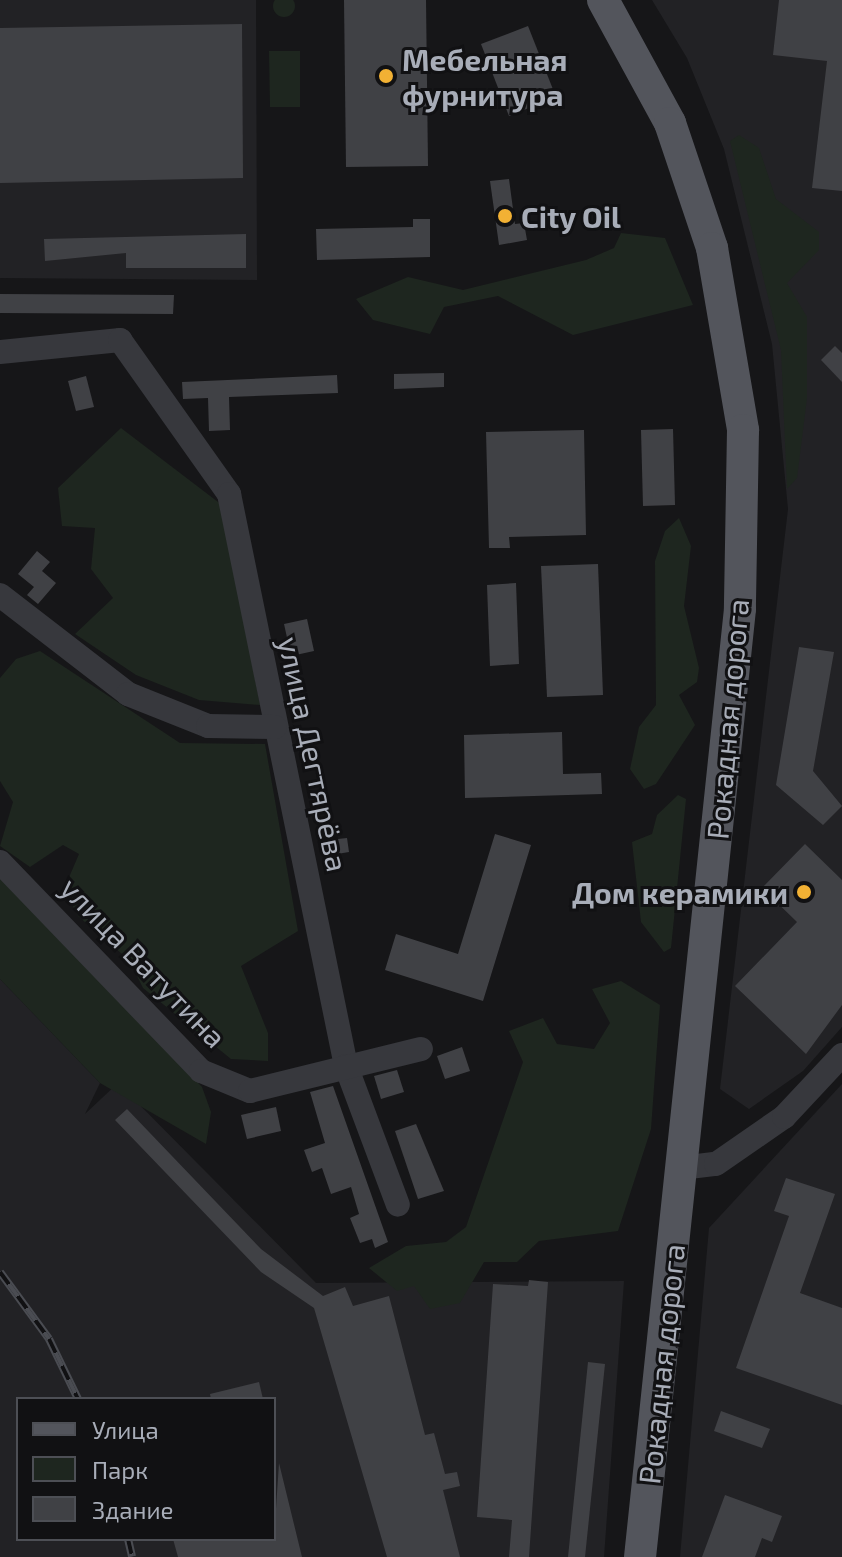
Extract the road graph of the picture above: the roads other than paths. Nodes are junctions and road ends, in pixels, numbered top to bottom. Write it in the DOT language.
graph roads {
  1 [pos="603,0"];
  2 [pos="0,352"];
  3 [pos="0,595"];
  4 [pos="275,727"];
  5 [pos="0,862"];
  6 [pos="421,1049"];
  7 [pos="842,1055"];
  8 [pos="346,1066"];
  9 [pos="681,1168"];
  10 [pos="398,1205"];
  11 [pos="640,1557"];
  1 -- 9 [label="main road, Рокадная дорога"];
  2 -- 4 [label="street, улица Дегтярёва"];
  3 -- 4 [label="street"];
  4 -- 8 [label="street, улица Дегтярёва"];
  5 -- 8 [label="street, улица Ватутина"];
  6 -- 8 [label="street, улица Ватутина"];
  7 -- 9 [label="street"];
  8 -- 10 [label="street, улица Дегтярёва"];
  9 -- 11 [label="main road, Рокадная дорога"];
}
